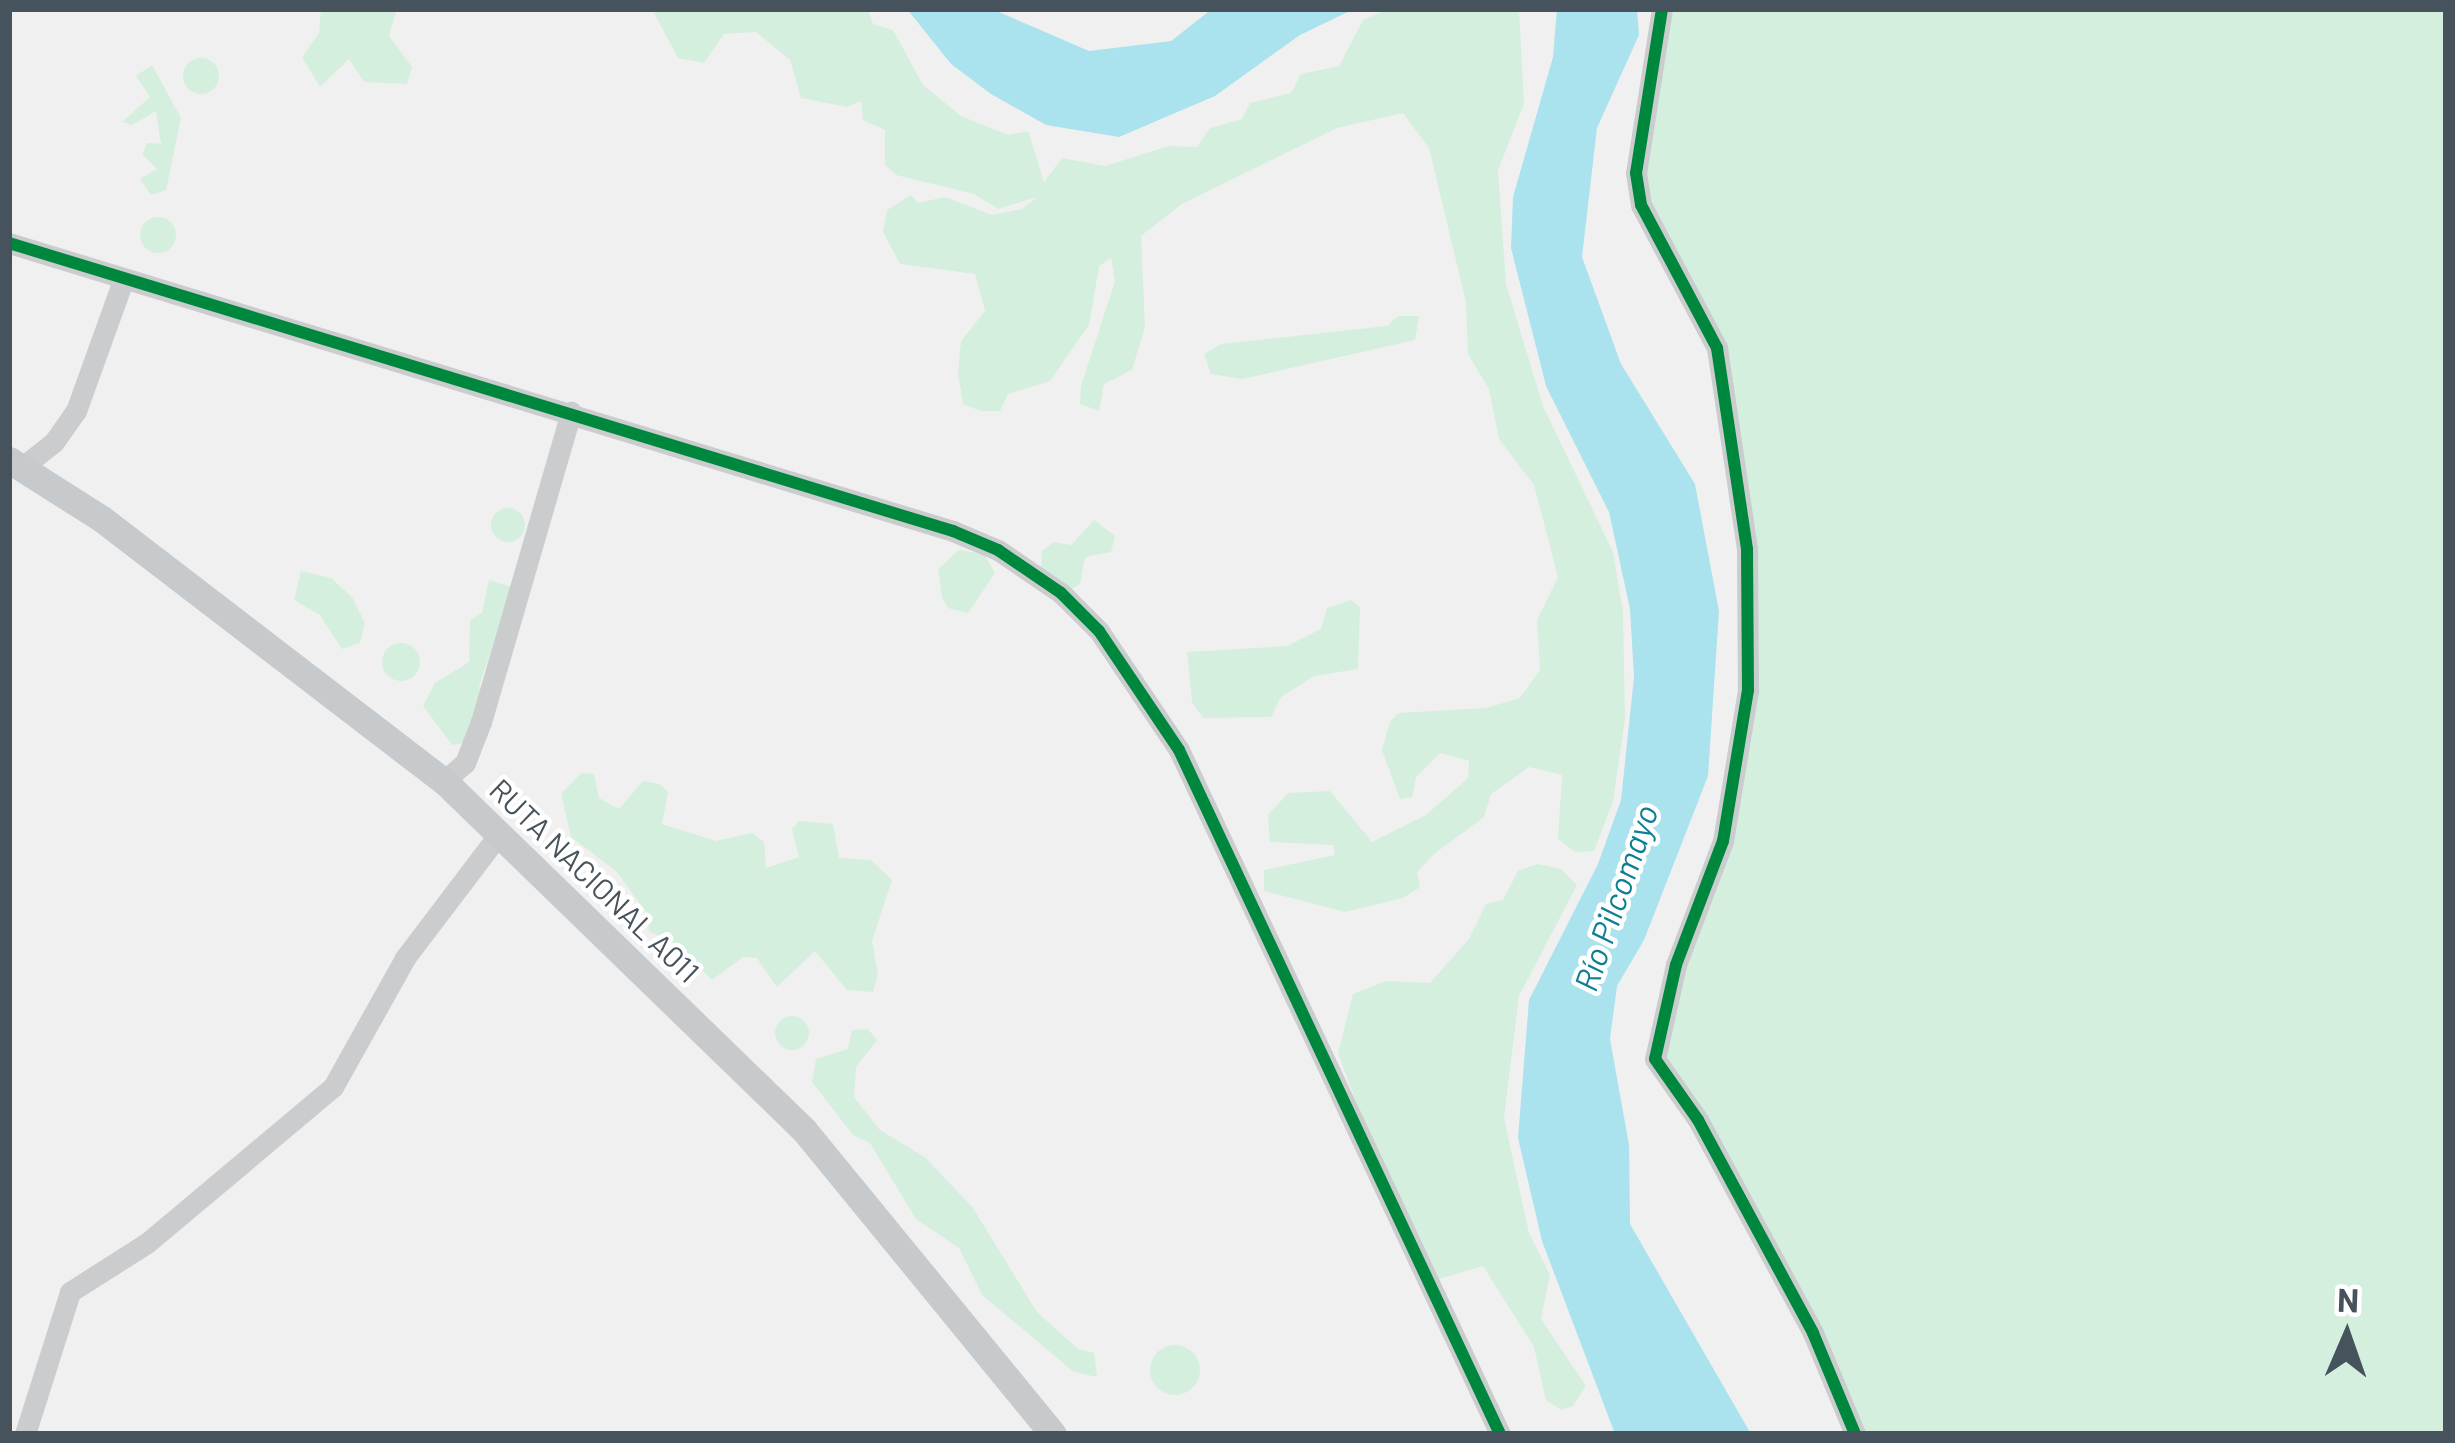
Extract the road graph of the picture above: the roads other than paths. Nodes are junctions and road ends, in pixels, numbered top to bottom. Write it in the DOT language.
graph roads {
  1 [pos="1661,9"];
  2 [pos="9,243"];
  3 [pos="124,278"];
  4 [pos="572,412"];
  5 [pos="15,464"];
  6 [pos="444,781"];
  7 [pos="500,833"];
  8 [pos="25,1434"];
  9 [pos="1054,1434"];
  10 [pos="1500,1434"];
  11 [pos="1855,1434"];
  1 -- 11 [label="street"];
  2 -- 3 [label="street"];
  3 -- 4 [label="street"];
  3 -- 5 [label="street"];
  4 -- 6 [label="street"];
  4 -- 10 [label="street"];
  5 -- 6 [label="main road, RUTA NACIONAL A011"];
  6 -- 7 [label="main road, RUTA NACIONAL A011"];
  7 -- 8 [label="street"];
  7 -- 9 [label="main road, RUTA NACIONAL A011"];
}
